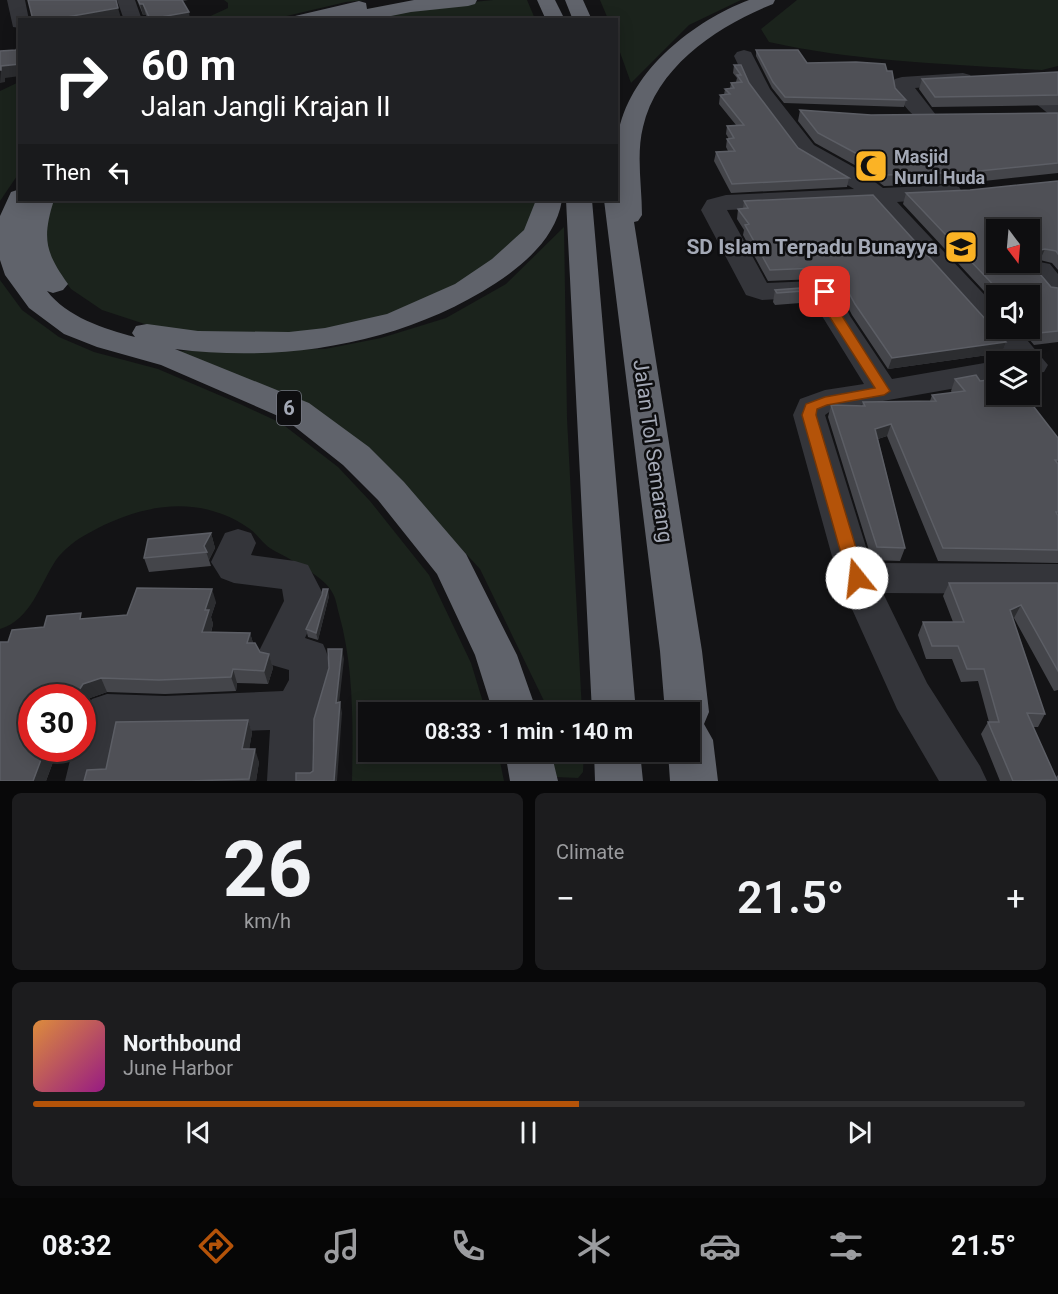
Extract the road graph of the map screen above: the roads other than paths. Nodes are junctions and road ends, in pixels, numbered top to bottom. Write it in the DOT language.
graph roads {
  1 [pos="16,0"];
  2 [pos="126,0"];
  3 [pos="406,0"];
  4 [pos="468,0"];
  5 [pos="546,0"];
  6 [pos="574,0"];
  7 [pos="766,0"];
  8 [pos="19,18"];
  9 [pos="133,18"];
  10 [pos="310,18"];
  11 [pos="349,18"];
  12 [pos="555,18"];
  13 [pos="583,18"];
  14 [pos="744,56"];
  15 [pos="1042,74"];
  16 [pos="998,77"];
  17 [pos="1058,112"];
  18 [pos="1027,114"];
  19 [pos="903,116"];
  20 [pos="976,191"];
  21 [pos="878,196"];
  22 [pos="19,201"];
  23 [pos="41,201"];
  24 [pos="549,201"];
  25 [pos="579,201"];
  26 [pos="618,201"];
  27 [pos="1040,270"];
  28 [pos="628,276"];
  29 [pos="1058,291"];
  30 [pos="986,313"];
  31 [pos="1013,339"];
  32 [pos="1026,351"];
  33 [pos="986,373"];
  34 [pos="884,391"];
  35 [pos="237,543"];
  36 [pos="857,578"];
  37 [pos="1058,579"];
  38 [pos="512,702"];
  39 [pos="613,702"];
  40 [pos="686,702"];
  41 [pos="296,710"];
  42 [pos="530,762"];
  43 [pos="618,762"];
  44 [pos="692,762"];
  45 [pos="88,781"];
  46 [pos="290,781"];
  47 [pos="534,781"];
  48 [pos="619,781"];
  49 [pos="694,781"];
  50 [pos="964,781"];
  1 -- 8 [label="street"];
  2 -- 9 [label="street"];
  3 -- 10 [label="highway"];
  4 -- 11 [label="highway"];
  5 -- 12 [label="highway"];
  6 -- 13 [label="highway"];
  7 -- 28 [label="highway"];
  14 -- 21 [label="street"];
  15 -- 16 [label="street"];
  16 -- 17 [label="street"];
  16 -- 19 [label="street"];
  17 -- 18 [label="street"];
  20 -- 21 [label="street"];
  21 -- 30 [label="street"];
  21 -- 34 [label="street"];
  22 -- 38 [label="highway, 6"];
  23 -- 24 [label="highway"];
  25 -- 39 [label="highway"];
  26 -- 28 [label="highway, Jalan Tol Semarang"];
  27 -- 29 [label="street"];
  28 -- 40 [label="highway, Jalan Tol Semarang"];
  31 -- 32 [label="street"];
  33 -- 34 [label="street"];
  34 -- 36 [label="street"];
  35 -- 41 [label="street"];
  36 -- 37 [label="street"];
  36 -- 50 [label="street"];
  41 -- 45 [label="street"];
  41 -- 46 [label="street"];
  42 -- 47 [label="highway"];
  43 -- 48 [label="highway"];
  44 -- 49 [label="highway"];
}
